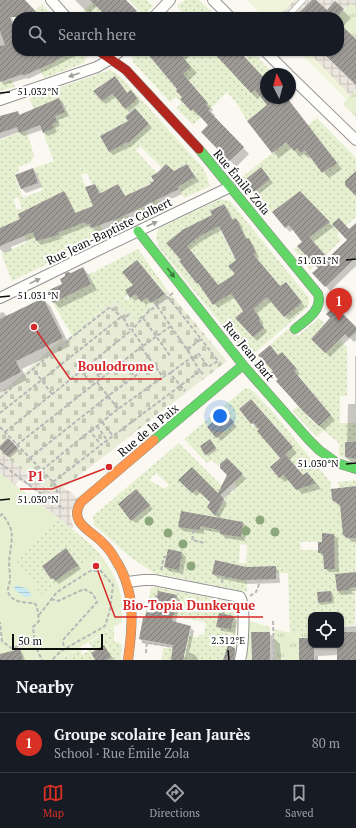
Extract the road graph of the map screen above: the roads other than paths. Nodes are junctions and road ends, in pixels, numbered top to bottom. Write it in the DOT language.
graph roads {
  1 [pos="51,0"];
  2 [pos="170,0"];
  3 [pos="213,0"];
  4 [pos="303,0"];
  5 [pos="62,12"];
  6 [pos="159,12"];
  7 [pos="225,12"];
  8 [pos="292,12"];
  9 [pos="105,56"];
  10 [pos="114,56"];
  11 [pos="269,56"];
  12 [pos="110,60"];
  13 [pos="282,68"];
  14 [pos="296,82"];
  15 [pos="0,100"];
  16 [pos="356,140"];
  17 [pos="230,187"];
  18 [pos="138,231"];
  19 [pos="0,298"];
  20 [pos="295,329"];
  21 [pos="243,365"];
  22 [pos="356,469"];
  23 [pos="127,582"];
  24 [pos="128,660"];
  25 [pos="240,660"];
  1 -- 5 [label="street"];
  2 -- 6 [label="street"];
  3 -- 7 [label="street"];
  4 -- 8 [label="lane"];
  9 -- 12 [label="street, Rue Émile Zola"];
  10 -- 12 [label="street"];
  11 -- 13 [label="street"];
  12 -- 15 [label="street, one-way"];
  12 -- 17 [label="street, Rue Émile Zola"];
  14 -- 16 [label="street"];
  18 -- 17 [label="street, Rue Jean-Baptiste Colbert, one-way"];
  17 -- 20 [label="street, Rue Émile Zola"];
  19 -- 18 [label="street, Rue Jean-Baptiste Colbert, one-way"];
  18 -- 21 [label="street, Rue Jean Bart, one-way"];
  21 -- 22 [label="street, Rue Jean Bart"];
  21 -- 23 [label="street, Rue de la Paix"];
  23 -- 24 [label="street"];
  23 -- 25 [label="street"];
}
